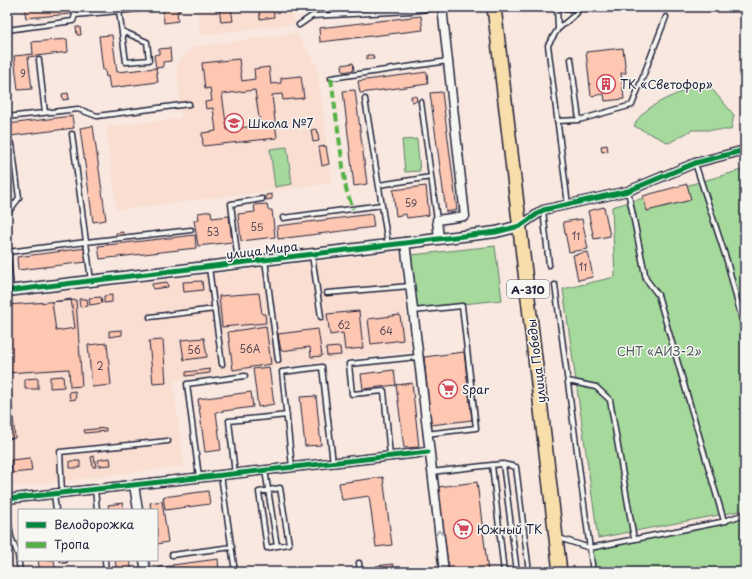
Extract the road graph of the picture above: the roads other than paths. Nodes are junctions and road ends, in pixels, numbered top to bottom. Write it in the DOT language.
graph roads {
  1 [pos="74,7"];
  2 [pos="154,7"];
  3 [pos="340,7"];
  4 [pos="442,7"];
  5 [pos="494,7"];
  6 [pos="557,8"];
  7 [pos="577,8"];
  8 [pos="411,9"];
  9 [pos="119,11"];
  10 [pos="341,14"];
  11 [pos="75,15"];
  12 [pos="666,17"];
  13 [pos="299,25"];
  14 [pos="558,29"];
  15 [pos="7,30"];
  16 [pos="122,30"];
  17 [pos="571,59"];
  18 [pos="39,60"];
  19 [pos="448,61"];
  20 [pos="331,78"];
  21 [pos="365,99"];
  22 [pos="421,102"];
  23 [pos="189,104"];
  24 [pos="45,113"];
  25 [pos="7,117"];
  26 [pos="579,120"];
  27 [pos="557,121"];
  28 [pos="72,134"];
  29 [pos="12,144"];
  30 [pos="745,150"];
  31 [pos="695,163"];
  32 [pos="431,177"];
  33 [pos="379,185"];
  34 [pos="628,191"];
  35 [pos="262,199"];
  36 [pos="382,205"];
  37 [pos="568,205"];
  38 [pos="543,210"];
  39 [pos="7,214"];
  40 [pos="283,218"];
  41 [pos="437,220"];
  42 [pos="520,226"];
  43 [pos="191,230"];
  44 [pos="439,239"];
  45 [pos="86,242"];
  46 [pos="405,242"];
  47 [pos="388,244"];
  48 [pos="7,246"];
  49 [pos="8,252"];
  50 [pos="312,254"];
  51 [pos="265,260"];
  52 [pos="238,264"];
  53 [pos="549,266"];
  54 [pos="209,267"];
  55 [pos="8,274"];
  56 [pos="91,281"];
  57 [pos="410,286"];
  58 [pos="555,286"];
  59 [pos="9,291"];
  60 [pos="327,294"];
  61 [pos="215,309"];
  62 [pos="413,311"];
  63 [pos="150,317"];
  64 [pos="321,317"];
  65 [pos="745,332"];
  66 [pos="418,357"];
  67 [pos="278,360"];
  68 [pos="222,364"];
  69 [pos="245,376"];
  70 [pos="568,382"];
  71 [pos="287,415"];
  72 [pos="426,434"];
  73 [pos="168,441"];
  74 [pos="428,452"];
  75 [pos="390,456"];
  76 [pos="333,463"];
  77 [pos="503,464"];
  78 [pos="492,465"];
  79 [pos="292,467"];
  80 [pos="265,470"];
  81 [pos="431,472"];
  82 [pos="235,474"];
  83 [pos="221,475"];
  84 [pos="199,478"];
  85 [pos="134,485"];
  86 [pos="95,489"];
  87 [pos="268,490"];
  88 [pos="58,494"];
  89 [pos="7,499"];
  90 [pos="56,509"];
  91 [pos="98,509"];
  92 [pos="138,509"];
  93 [pos="7,511"];
  94 [pos="745,516"];
  95 [pos="724,521"];
  96 [pos="556,537"];
  97 [pos="634,539"];
  98 [pos="277,546"];
  99 [pos="232,547"];
  100 [pos="590,548"];
  101 [pos="18,555"];
  102 [pos="172,555"];
  103 [pos="19,561"];
  104 [pos="104,561"];
  105 [pos="144,561"];
  106 [pos="359,563"];
  107 [pos="20,572"];
  108 [pos="106,572"];
  109 [pos="146,572"];
  110 [pos="235,572"];
  111 [pos="360,572"];
  112 [pos="444,572"];
  113 [pos="504,572"];
  114 [pos="517,572"];
  115 [pos="530,572"];
  116 [pos="560,572"];
  117 [pos="593,572"];
  1 -- 11 [label="lane"];
  2 -- 9 [label="lane"];
  3 -- 10 [label="lane"];
  4 -- 8 [label="lane"];
  4 -- 19 [label="street"];
  5 -- 42 [label="highway, улица Победы / А-310"];
  6 -- 7 [label="lane"];
  6 -- 14 [label="lane"];
  7 -- 14 [label="lane"];
  8 -- 10 [label="lane"];
  9 -- 11 [label="lane"];
  9 -- 16 [label="lane"];
  10 -- 13 [label="lane"];
  11 -- 15 [label="lane"];
  12 -- 26 [label="lane"];
  14 -- 27 [label="lane"];
  16 -- 16 [label="lane"];
  17 -- 26 [label="lane"];
  18 -- 24 [label="lane"];
  19 -- 20 [label="lane"];
  19 -- 41 [label="street"];
  21 -- 33 [label="lane"];
  22 -- 32 [label="lane"];
  23 -- 24 [label="lane"];
  24 -- 25 [label="lane"];
  26 -- 27 [label="lane"];
  27 -- 37 [label="lane"];
  28 -- 45 [label="lane"];
  29 -- 39 [label="lane"];
  30 -- 31 [label="street"];
  31 -- 34 [label="street"];
  31 -- 65 [label="lane"];
  32 -- 33 [label="lane"];
  32 -- 41 [label="lane"];
  33 -- 36 [label="lane"];
  34 -- 37 [label="street"];
  34 -- 95 [label="lane"];
  35 -- 52 [label="lane"];
  36 -- 40 [label="lane"];
  36 -- 47 [label="lane"];
  37 -- 38 [label="street"];
  38 -- 42 [label="street"];
  38 -- 53 [label="lane"];
  41 -- 44 [label="street"];
  42 -- 44 [label="street, улица Мира"];
  42 -- 96 [label="highway, улица Победы / А-310"];
  43 -- 45 [label="lane"];
  44 -- 46 [label="street, улица Мира"];
  45 -- 49 [label="lane"];
  45 -- 56 [label="lane"];
  46 -- 47 [label="street, улица Мира"];
  46 -- 57 [label="street"];
  47 -- 50 [label="street, улица Мира"];
  48 -- 49 [label="lane"];
  49 -- 55 [label="lane"];
  50 -- 51 [label="street, улица Мира"];
  50 -- 64 [label="lane"];
  51 -- 52 [label="street, улица Мира"];
  51 -- 67 [label="lane"];
  52 -- 54 [label="street, улица Мира"];
  54 -- 56 [label="street, улица Мира"];
  54 -- 61 [label="lane"];
  55 -- 59 [label="lane"];
  56 -- 59 [label="street, улица Мира"];
  57 -- 60 [label="lane"];
  57 -- 62 [label="street"];
  58 -- 70 [label="lane"];
  61 -- 63 [label="lane"];
  61 -- 68 [label="lane"];
  62 -- 66 [label="street"];
  62 -- 72 [label="lane"];
  66 -- 72 [label="street"];
  66 -- 75 [label="lane"];
  69 -- 84 [label="lane"];
  70 -- 97 [label="lane"];
  70 -- 100 [label="lane"];
  71 -- 76 [label="lane"];
  71 -- 79 [label="lane"];
  71 -- 82 [label="lane"];
  72 -- 74 [label="street"];
  73 -- 88 [label="lane"];
  74 -- 75 [label="street"];
  74 -- 81 [label="street"];
  75 -- 76 [label="street"];
  76 -- 79 [label="street"];
  77 -- 78 [label="lane"];
  77 -- 114 [label="lane"];
  77 -- 115 [label="lane"];
  78 -- 81 [label="lane"];
  78 -- 113 [label="lane"];
  79 -- 80 [label="street"];
  80 -- 82 [label="street"];
  80 -- 87 [label="lane"];
  112 -- 81 [label="street, one-way"];
  82 -- 83 [label="street"];
  83 -- 84 [label="street"];
  83 -- 99 [label="lane"];
  84 -- 85 [label="street"];
  85 -- 86 [label="street"];
  85 -- 92 [label="street"];
  86 -- 88 [label="street"];
  86 -- 91 [label="lane"];
  87 -- 98 [label="lane"];
  87 -- 98 [label="lane"];
  87 -- 98 [label="lane"];
  88 -- 89 [label="street"];
  88 -- 90 [label="lane"];
  93 -- 101 [label="lane"];
  94 -- 95 [label="lane"];
  95 -- 97 [label="lane"];
  96 -- 100 [label="lane"];
  96 -- 116 [label="highway, улица Победы / А-310"];
  97 -- 100 [label="lane"];
  99 -- 102 [label="lane"];
  99 -- 110 [label="lane"];
  100 -- 117 [label="lane"];
  103 -- 107 [label="lane"];
  104 -- 108 [label="lane"];
  105 -- 109 [label="street"];
  106 -- 111 [label="lane"];
}
